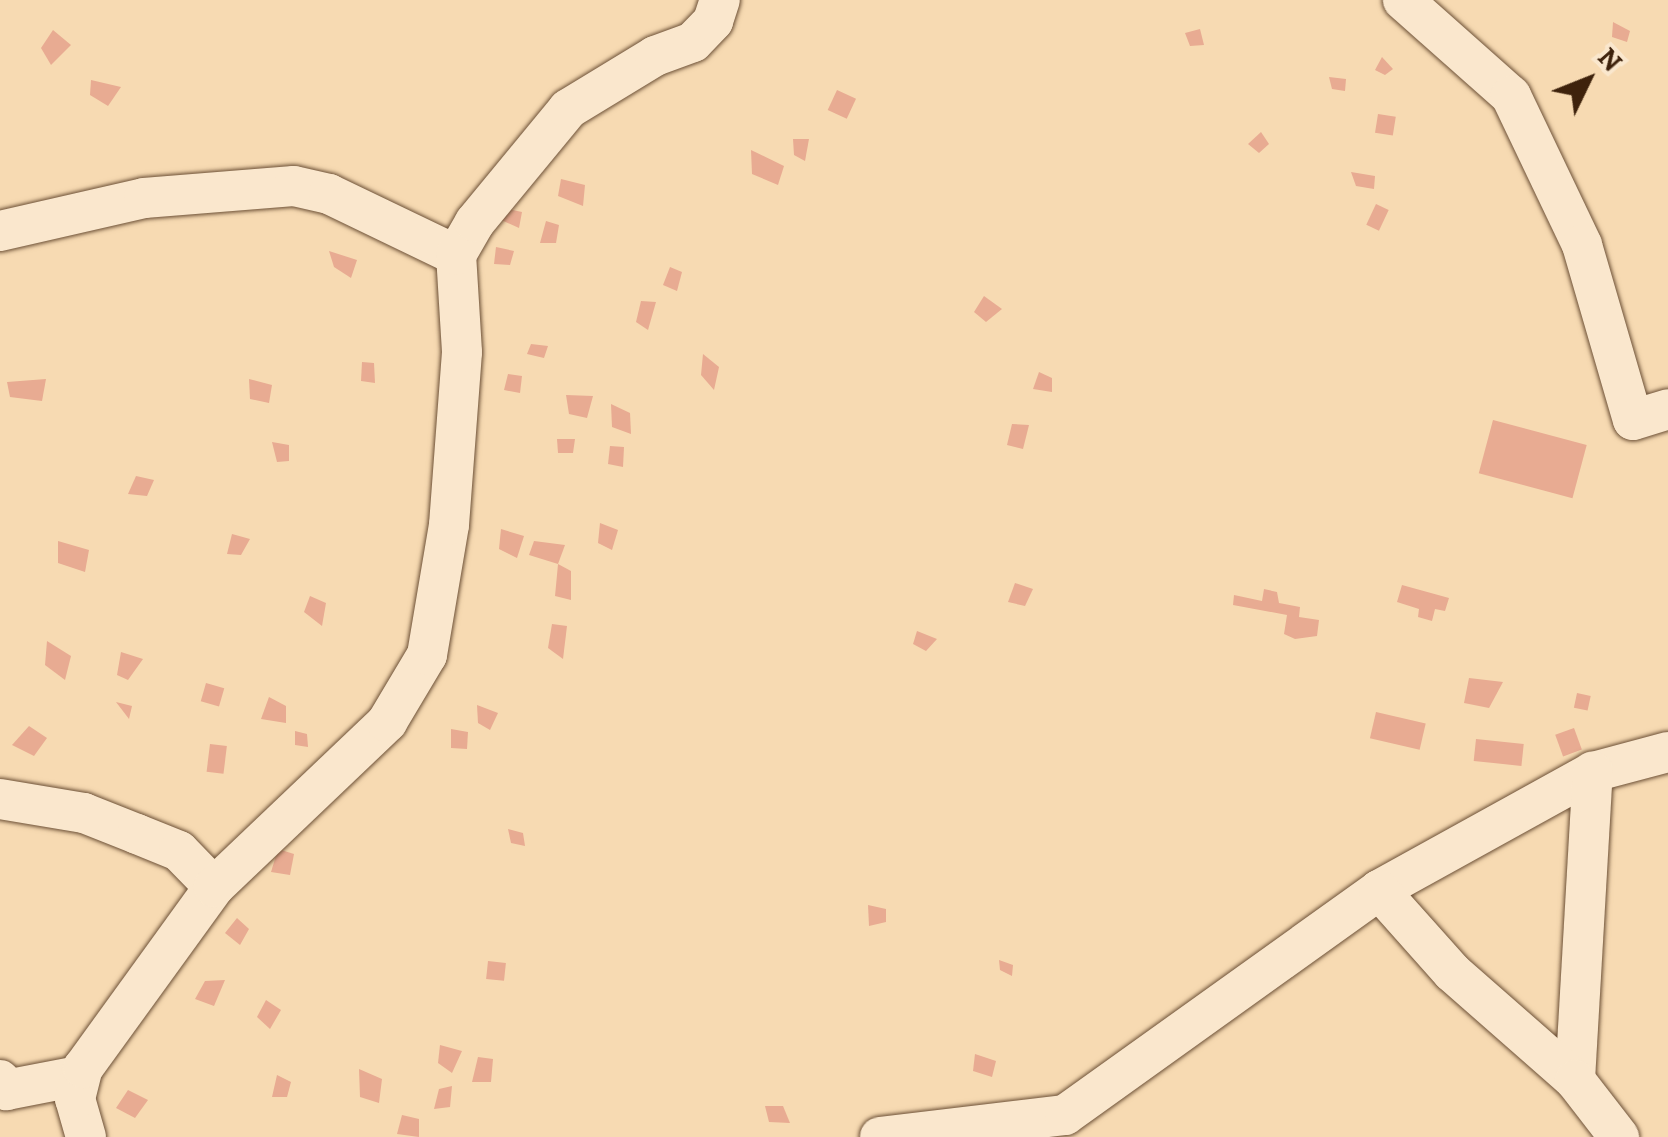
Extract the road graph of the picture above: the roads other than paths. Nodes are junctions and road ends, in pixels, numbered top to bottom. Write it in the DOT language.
graph roads {
  1 [pos="720,0"];
  2 [pos="1402,0"];
  3 [pos="0,231"];
  4 [pos="456,255"];
  5 [pos="1668,408"];
  6 [pos="1668,752"];
  7 [pos="1593,772"];
  8 [pos="0,800"];
  9 [pos="214,887"];
  10 [pos="1379,890"];
  11 [pos="78,1076"];
  12 [pos="0,1080"];
  13 [pos="1575,1080"];
  14 [pos="86,1137"];
  15 [pos="880,1137"];
  16 [pos="1620,1137"];
  1 -- 4 [label="street"];
  2 -- 5 [label="street"];
  3 -- 4 [label="street"];
  4 -- 9 [label="street"];
  6 -- 7 [label="street"];
  7 -- 10 [label="street"];
  7 -- 13 [label="street"];
  8 -- 9 [label="street"];
  9 -- 11 [label="street"];
  10 -- 13 [label="street"];
  10 -- 15 [label="street"];
  11 -- 12 [label="street"];
  11 -- 14 [label="street"];
  13 -- 16 [label="street"];
}
